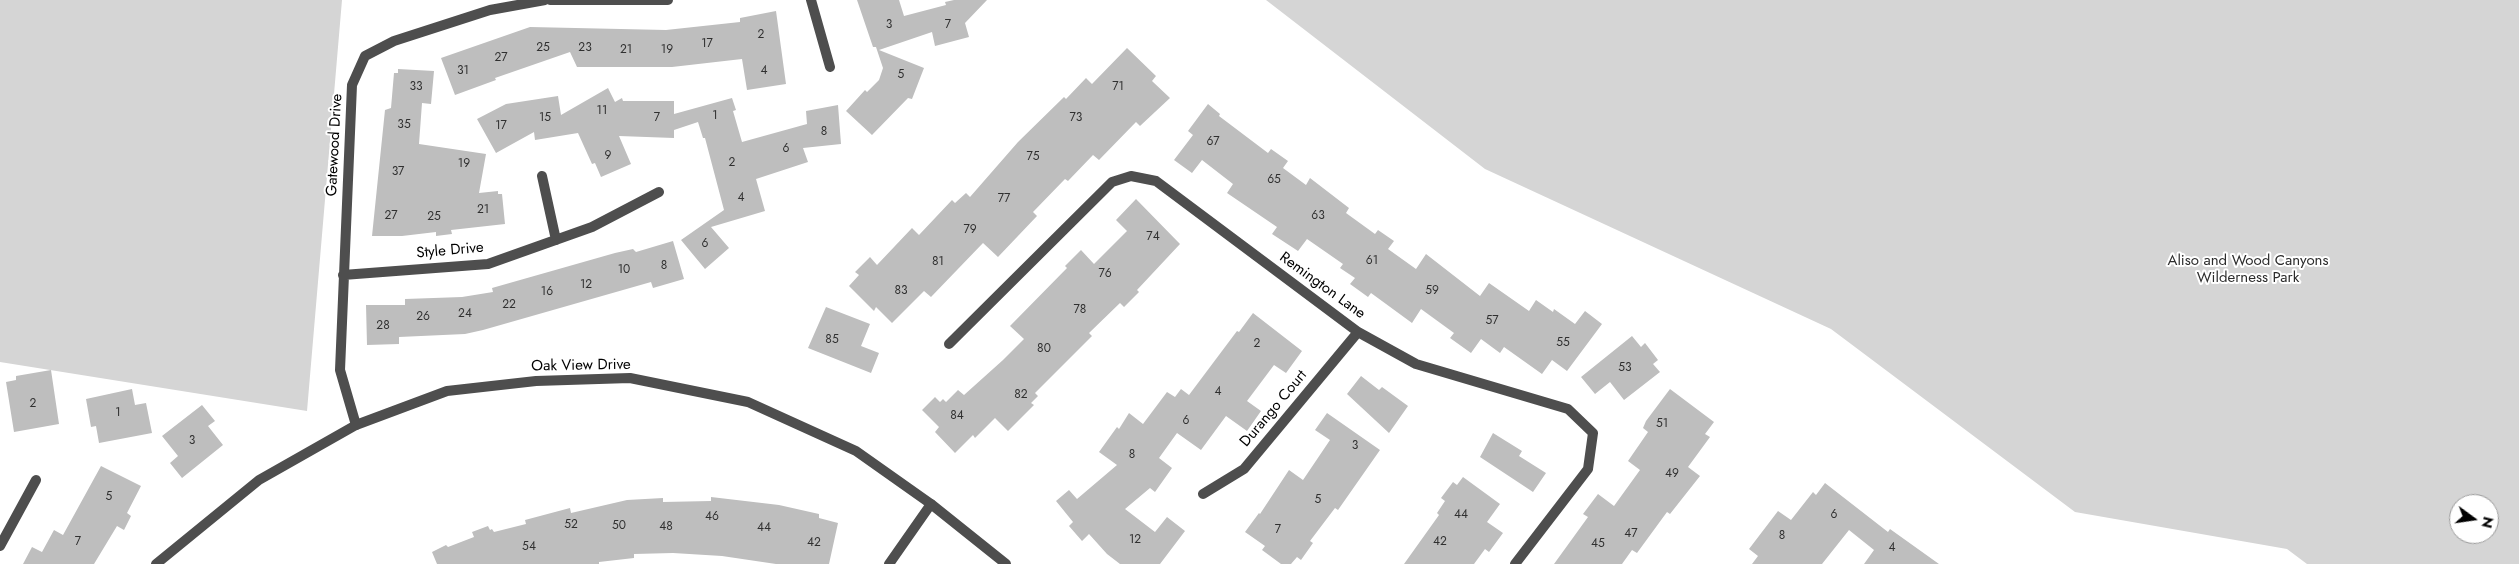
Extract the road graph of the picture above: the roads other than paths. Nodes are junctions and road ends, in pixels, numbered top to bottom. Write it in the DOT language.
graph roads {
  1 [pos="545,0"];
  2 [pos="550,0"];
  3 [pos="668,0"];
  4 [pos="811,0"];
  5 [pos="830,67"];
  6 [pos="542,176"];
  7 [pos="659,192"];
  8 [pos="556,240"];
  9 [pos="344,275"];
  10 [pos="1358,332"];
  11 [pos="949,344"];
  12 [pos="356,425"];
  13 [pos="36,480"];
  14 [pos="1203,494"];
  15 [pos="931,504"];
  16 [pos="0,546"];
  17 [pos="156,564"];
  18 [pos="889,564"];
  19 [pos="1006,564"];
  20 [pos="1515,564"];
  1 -- 9 [label="street, Gatewood Drive"];
  2 -- 3 [label="street"];
  4 -- 5 [label="street"];
  6 -- 8 [label="street"];
  7 -- 8 [label="street, Style Drive"];
  8 -- 9 [label="street, Style Drive"];
  9 -- 12 [label="street, Gatewood Drive"];
  10 -- 11 [label="street, Remington Lane"];
  10 -- 14 [label="street, Durango Court"];
  10 -- 20 [label="street, Remington Lane"];
  12 -- 15 [label="street, Oak View Drive"];
  12 -- 17 [label="street, Oak View Drive"];
  13 -- 16 [label="street"];
  15 -- 18 [label="street"];
  15 -- 19 [label="street, Oak View Drive"];
}
